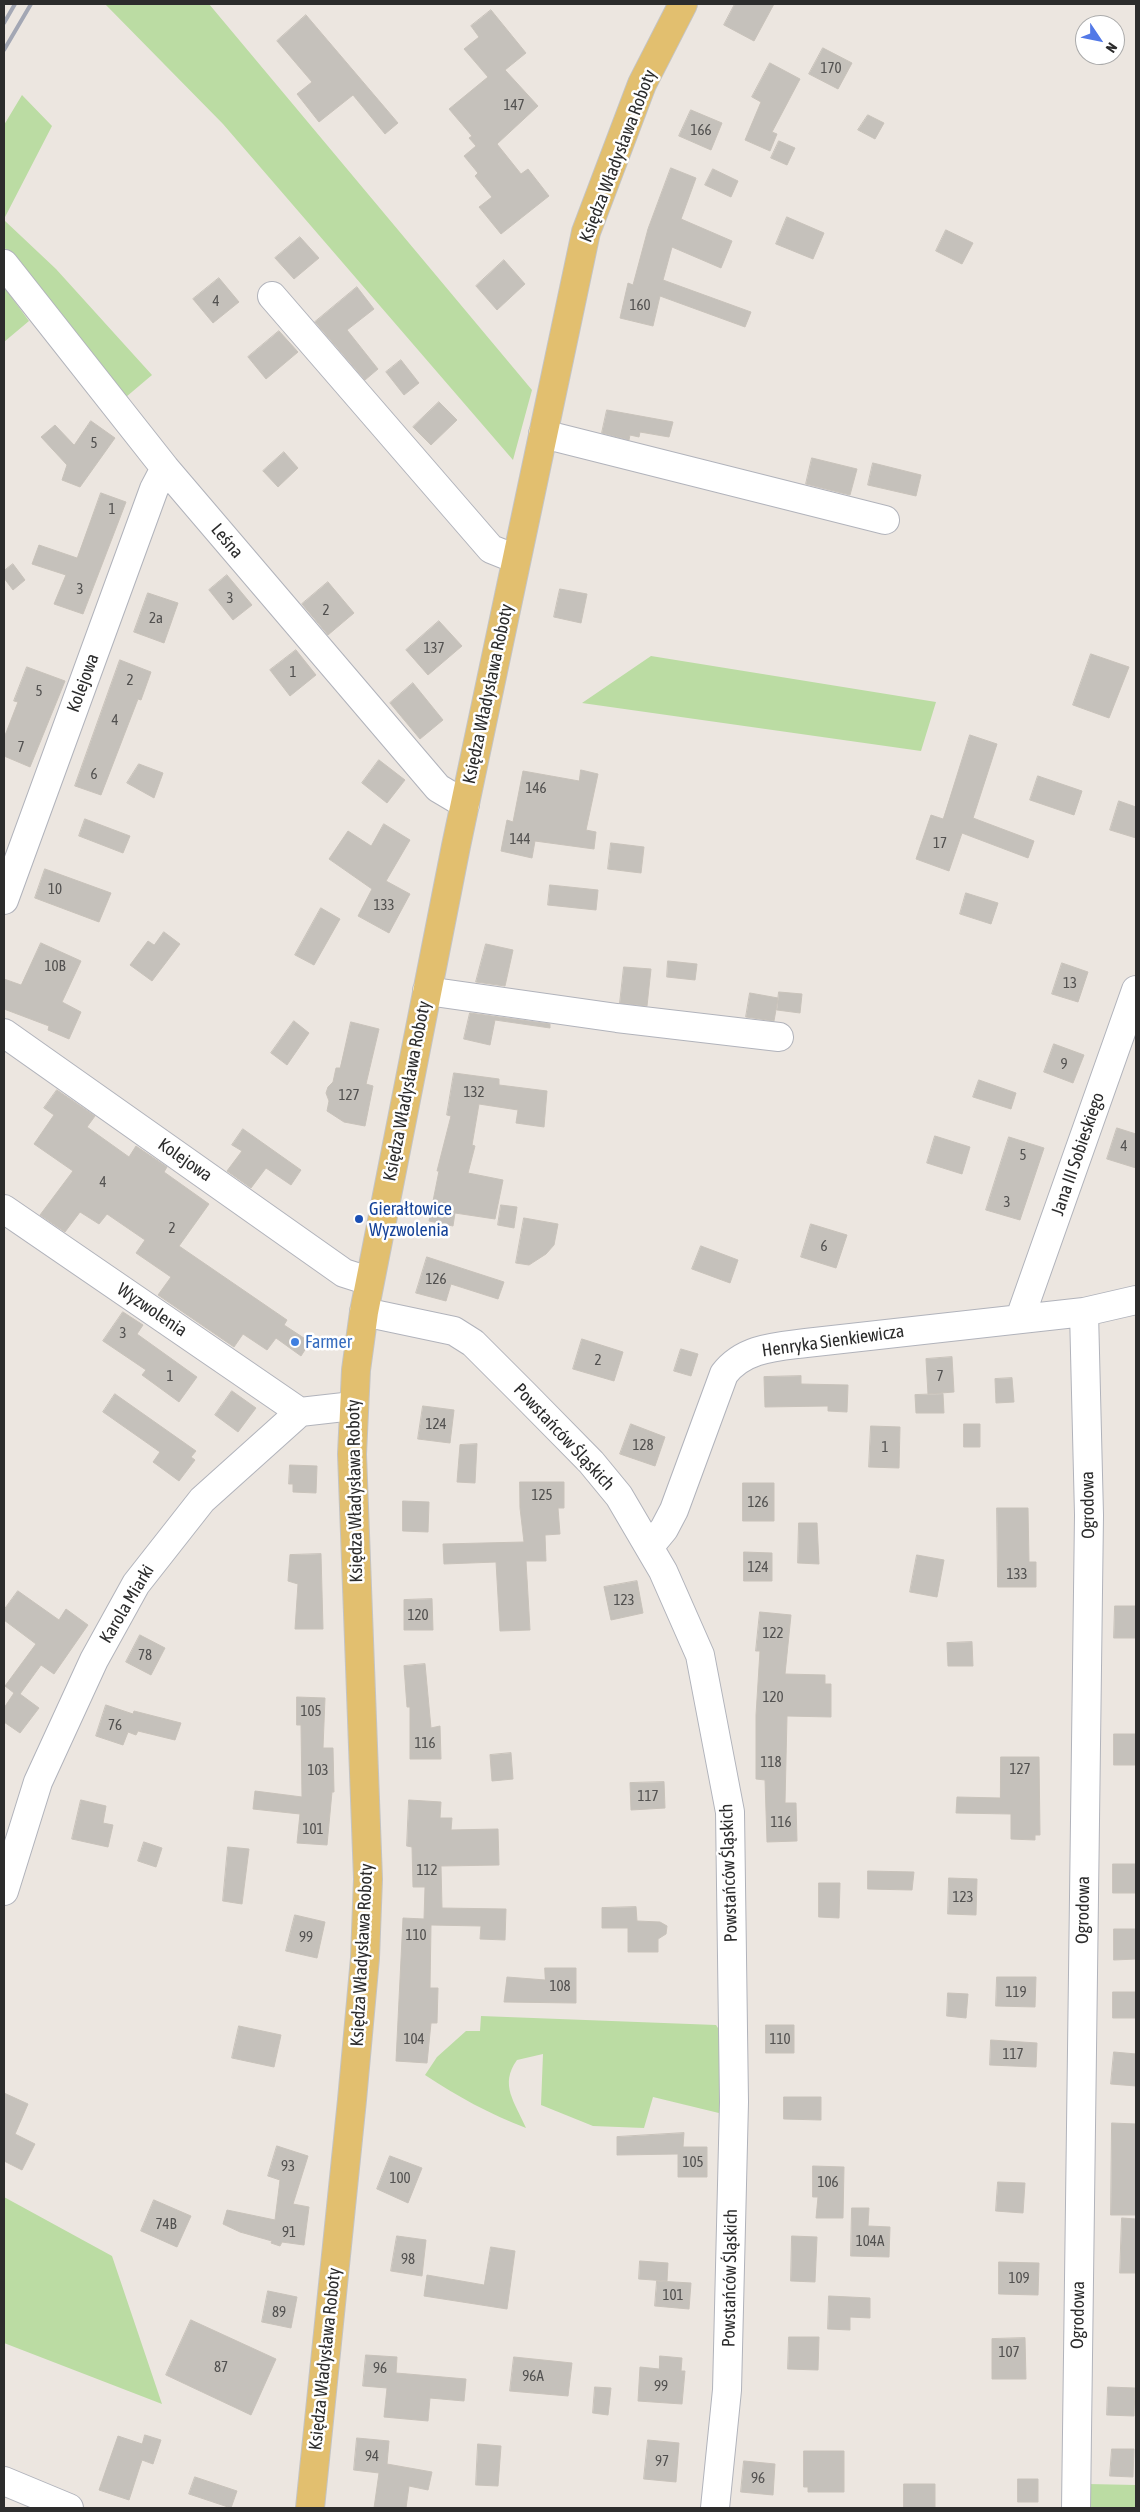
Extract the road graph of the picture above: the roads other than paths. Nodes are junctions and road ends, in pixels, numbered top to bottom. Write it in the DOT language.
graph roads {
  1 [pos="682,4"];
  2 [pos="4,264"];
  3 [pos="272,296"];
  4 [pos="543,434"];
  5 [pos="165,468"];
  6 [pos="885,520"];
  7 [pos="516,559"];
  8 [pos="465,804"];
  9 [pos="4,900"];
  10 [pos="1136,990"];
  11 [pos="427,991"];
  12 [pos="4,1033"];
  13 [pos="779,1037"];
  14 [pos="4,1208"];
  15 [pos="369,1281"];
  16 [pos="1136,1300"];
  17 [pos="364,1312"];
  18 [pos="1084,1312"];
  19 [pos="1020,1318"];
  20 [pos="353,1406"];
  21 [pos="300,1412"];
  22 [pos="650,1546"];
  23 [pos="4,1891"];
  24 [pos="4,2481"];
  25 [pos="69,2508"];
  26 [pos="310,2508"];
  27 [pos="716,2508"];
  28 [pos="1076,2508"];
  1 -- 4 [label="main road, Księdza Władysława Roboty"];
  2 -- 5 [label="street, Leśna"];
  3 -- 7 [label="street"];
  4 -- 6 [label="street"];
  4 -- 7 [label="main road, Księdza Władysława Roboty"];
  5 -- 8 [label="street, Leśna"];
  5 -- 9 [label="street, Kolejowa"];
  7 -- 8 [label="main road, Księdza Władysława Roboty"];
  8 -- 11 [label="main road, Księdza Władysława Roboty"];
  10 -- 19 [label="street, Jana III Sobieskiego"];
  11 -- 13 [label="street"];
  11 -- 15 [label="main road, Księdza Władysława Roboty"];
  12 -- 15 [label="street, Kolejowa"];
  14 -- 21 [label="street, Wyzwolenia"];
  15 -- 17 [label="main road, Księdza Władysława Roboty"];
  16 -- 18 [label="street, Henryka Sienkiewicza"];
  17 -- 20 [label="main road, Księdza Władysława Roboty"];
  17 -- 22 [label="street, Powstańców Śląskich"];
  18 -- 19 [label="street, Henryka Sienkiewicza"];
  18 -- 28 [label="street, Ogrodowa"];
  19 -- 22 [label="street, Henryka Sienkiewicza"];
  20 -- 21 [label="street"];
  20 -- 26 [label="main road, Księdza Władysława Roboty"];
  21 -- 23 [label="street, Karola Miarki"];
  22 -- 27 [label="street, Powstańców Śląskich"];
  24 -- 25 [label="street"];
}
